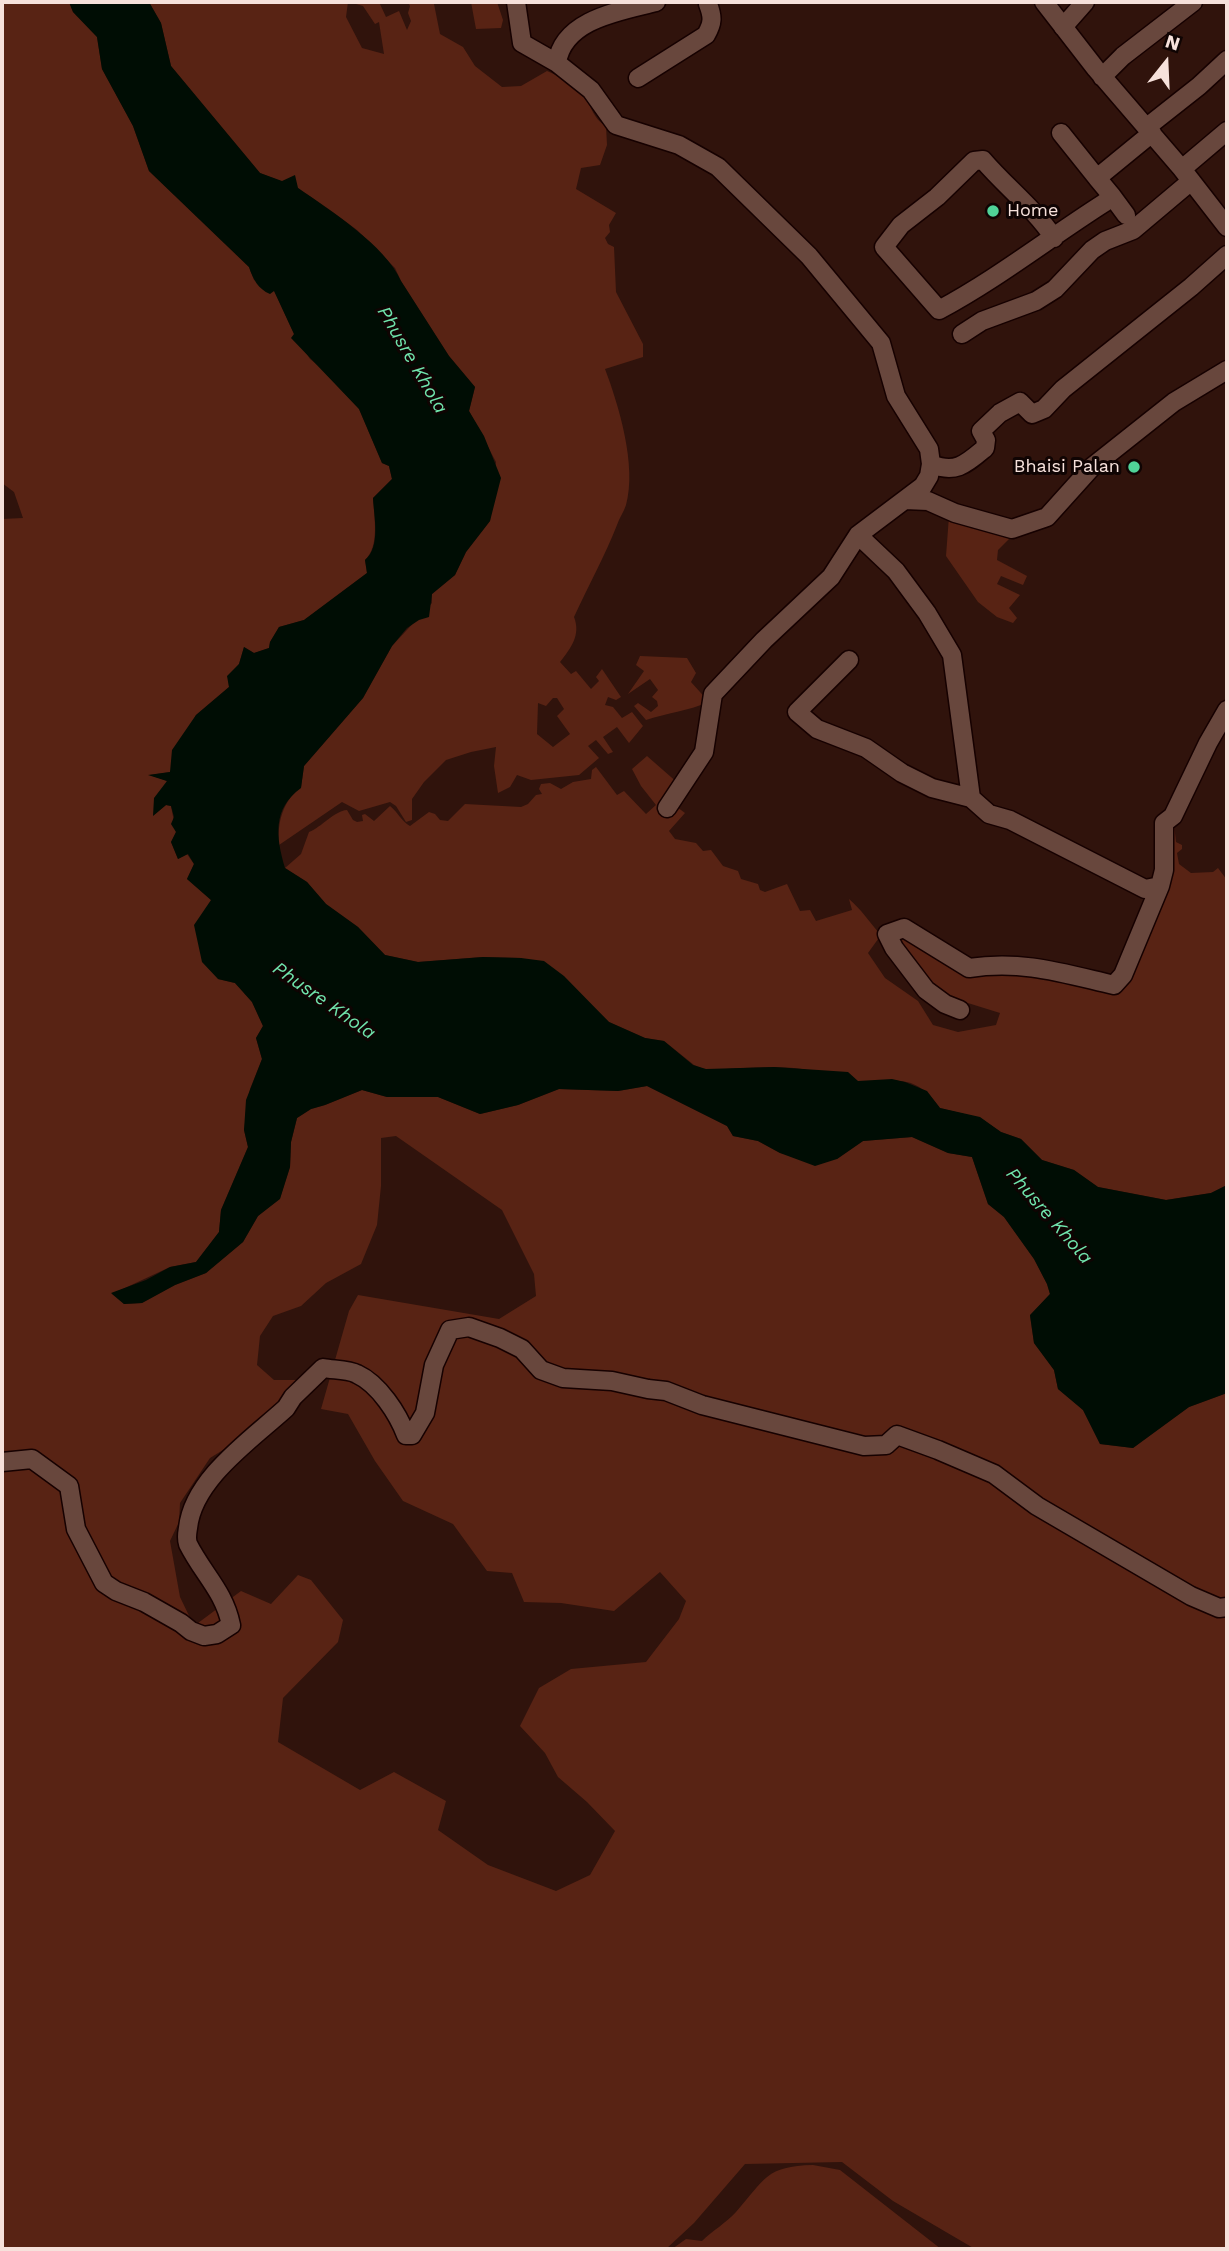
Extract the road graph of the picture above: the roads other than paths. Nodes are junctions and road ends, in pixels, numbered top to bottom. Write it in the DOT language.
graph roads {
  1 [pos="516,2"];
  2 [pos="656,2"];
  3 [pos="1044,2"];
  4 [pos="1085,2"];
  5 [pos="1193,2"];
  6 [pos="706,3"];
  7 [pos="1063,27"];
  8 [pos="1227,60"];
  9 [pos="557,62"];
  10 [pos="1102,77"];
  11 [pos="638,78"];
  12 [pos="1149,130"];
  13 [pos="1227,131"];
  14 [pos="1061,133"];
  15 [pos="1186,176"];
  16 [pos="1097,177"];
  17 [pos="1112,196"];
  18 [pos="1126,215"];
  19 [pos="1227,228"];
  20 [pos="1054,237"];
  21 [pos="1227,255"];
  22 [pos="962,334"];
  23 [pos="1227,370"];
  24 [pos="931,464"];
  25 [pos="905,500"];
  26 [pos="858,535"];
  27 [pos="849,660"];
  28 [pos="1227,710"];
  29 [pos="971,798"];
  30 [pos="667,808"];
  31 [pos="1160,886"];
  32 [pos="960,1010"];
  33 [pos="2,1462"];
  34 [pos="1227,1607"];
  1 -- 9 [label="street"];
  2 -- 9 [label="street"];
  3 -- 7 [label="street"];
  4 -- 7 [label="street"];
  5 -- 10 [label="street"];
  6 -- 11 [label="street"];
  7 -- 10 [label="street"];
  8 -- 12 [label="street"];
  9 -- 24 [label="street"];
  10 -- 12 [label="street"];
  12 -- 15 [label="street"];
  12 -- 16 [label="street"];
  13 -- 15 [label="street"];
  14 -- 16 [label="street"];
  15 -- 19 [label="street"];
  15 -- 22 [label="street"];
  16 -- 17 [label="street"];
  17 -- 18 [label="street"];
  17 -- 20 [label="street"];
  20 -- 20 [label="street"];
  21 -- 24 [label="street"];
  23 -- 25 [label="street"];
  24 -- 25 [label="street"];
  25 -- 26 [label="street"];
  26 -- 29 [label="street"];
  26 -- 30 [label="street"];
  27 -- 29 [label="street"];
  28 -- 31 [label="street"];
  29 -- 31 [label="street"];
  31 -- 32 [label="street"];
  33 -- 34 [label="street"];
}
